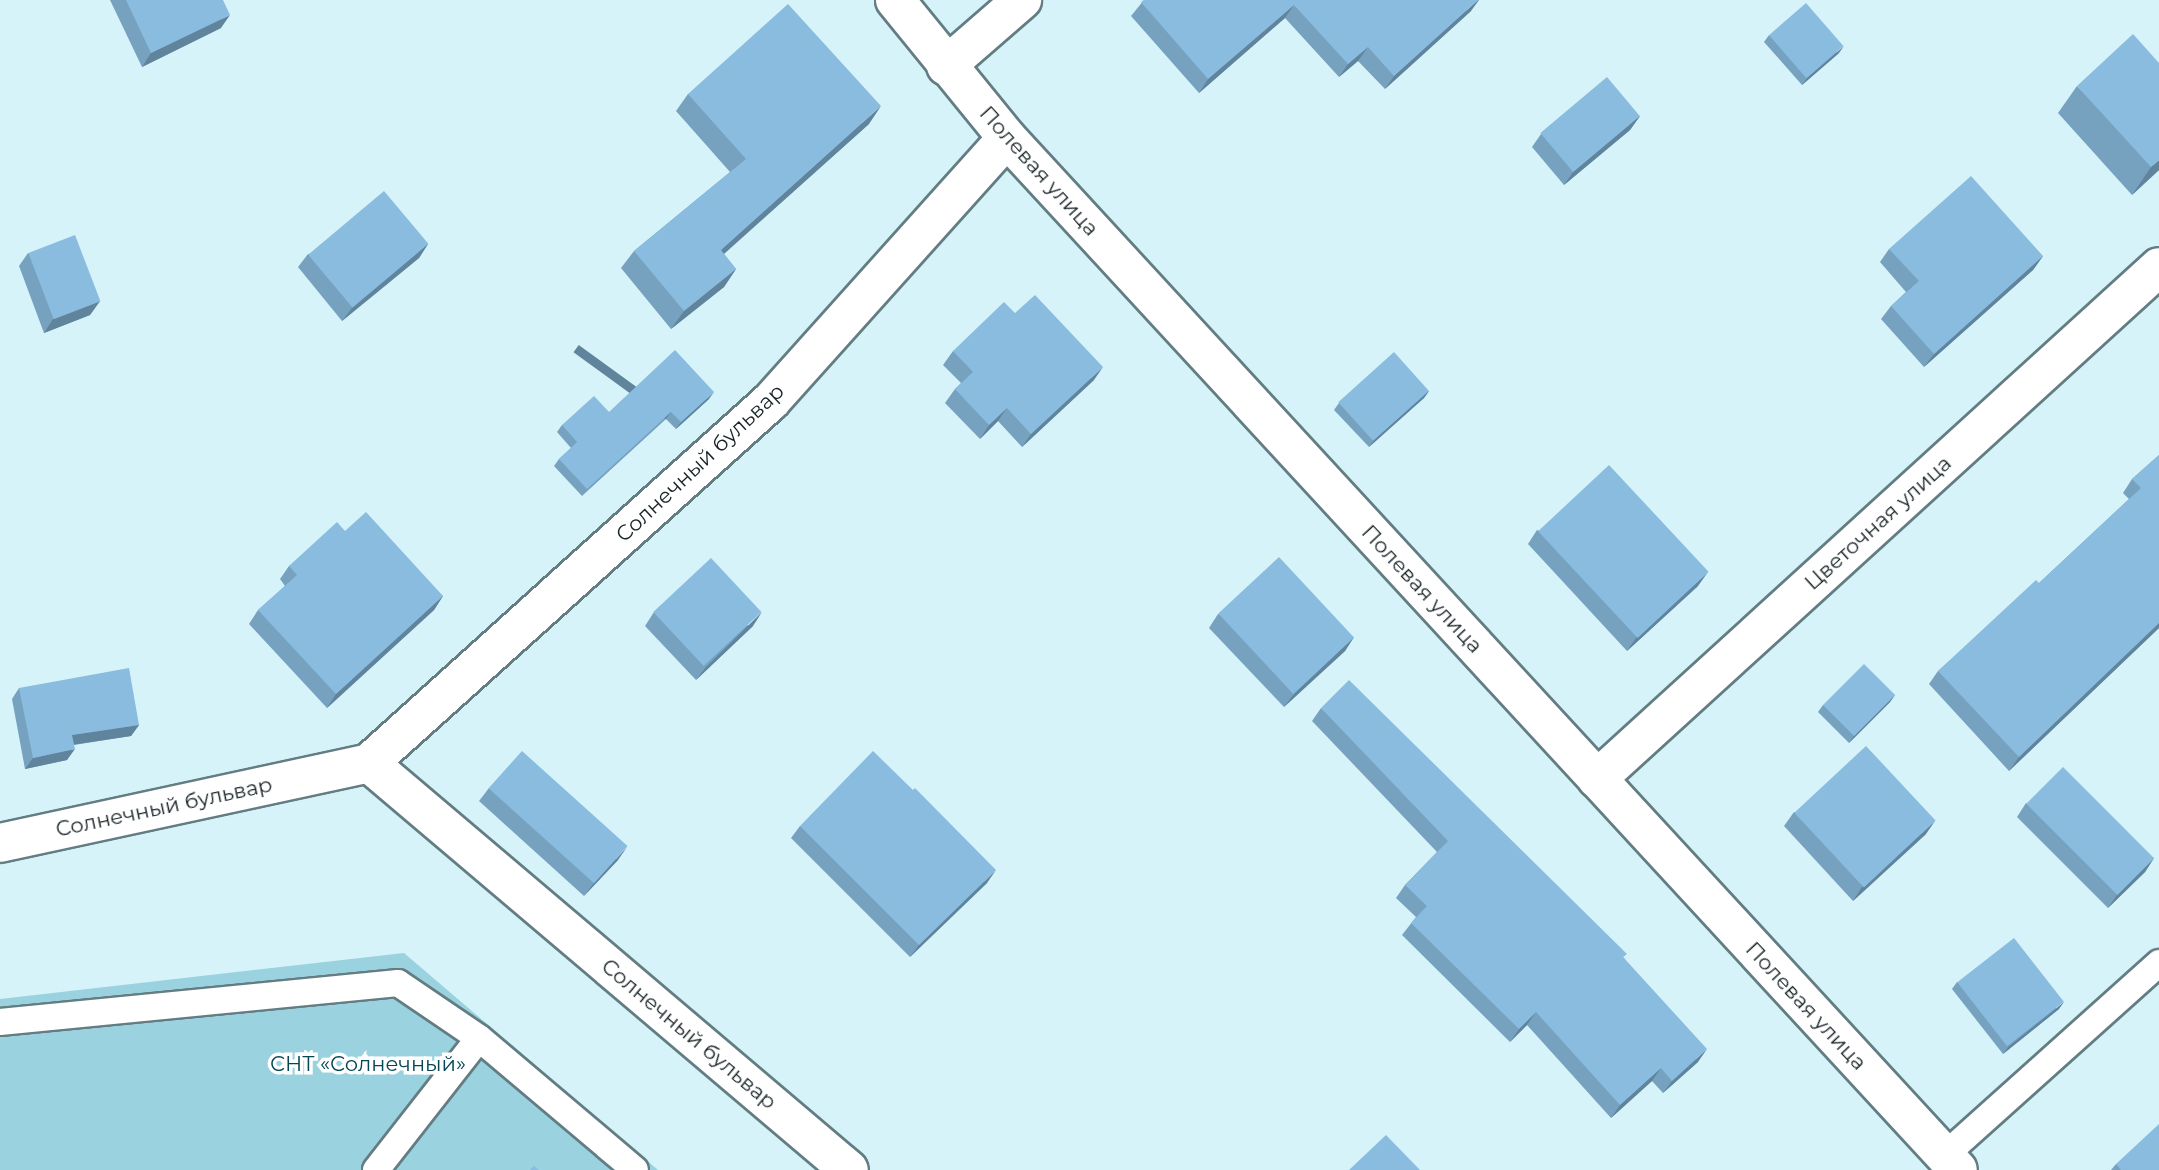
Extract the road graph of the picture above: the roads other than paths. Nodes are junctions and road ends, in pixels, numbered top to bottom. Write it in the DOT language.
graph roads {
  1 [pos="895,0"];
  2 [pos="1022,0"];
  3 [pos="946,66"];
  4 [pos="1007,138"];
  5 [pos="2159,267"];
  6 [pos="369,763"];
  7 [pos="1597,779"];
  8 [pos="0,843"];
  9 [pos="2159,963"];
  10 [pos="0,1022"];
  11 [pos="479,1038"];
  12 [pos="1951,1163"];
  13 [pos="376,1170"];
  14 [pos="635,1170"];
  15 [pos="849,1170"];
  1 -- 3 [label="street, Полевая улица"];
  2 -- 3 [label="street"];
  3 -- 4 [label="street, Полевая улица"];
  4 -- 6 [label="street, Солнечный бульвар"];
  4 -- 7 [label="street, Полевая улица"];
  5 -- 7 [label="street, Цветочная улица"];
  6 -- 8 [label="street, Солнечный бульвар"];
  6 -- 15 [label="street, Солнечный бульвар"];
  7 -- 12 [label="street, Полевая улица"];
  9 -- 12 [label="lane"];
  10 -- 11 [label="lane"];
  11 -- 13 [label="lane"];
  11 -- 14 [label="lane"];
}
